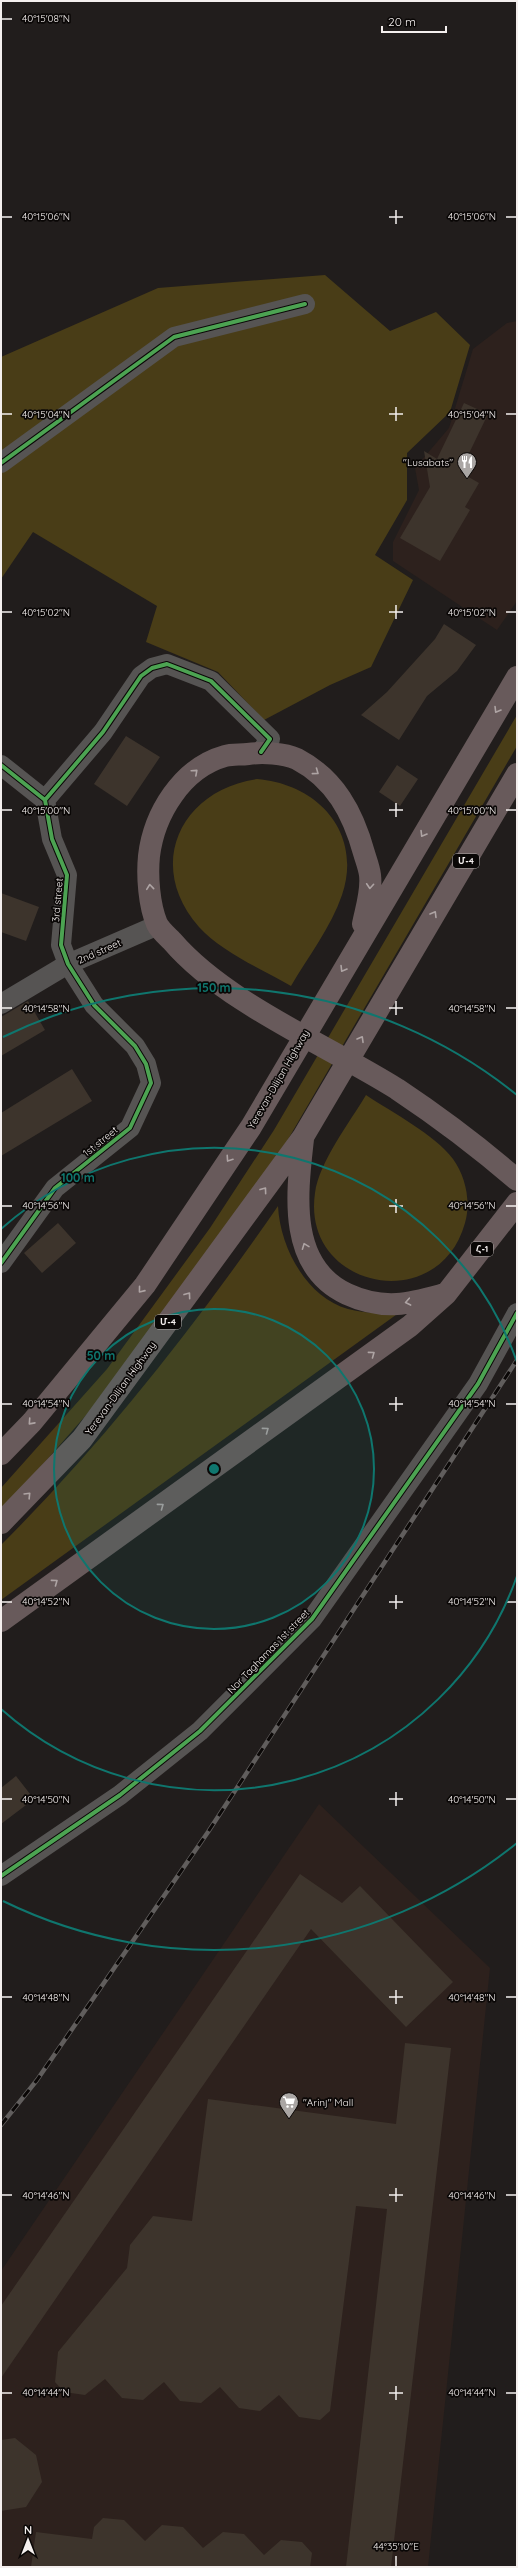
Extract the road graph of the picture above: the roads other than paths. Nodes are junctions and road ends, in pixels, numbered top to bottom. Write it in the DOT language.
graph roads {
  1 [pos="305,304"];
  2 [pos="1,464"];
  3 [pos="517,677"];
  4 [pos="261,752"];
  5 [pos="1,765"];
  6 [pos="517,774"];
  7 [pos="45,800"];
  8 [pos="158,925"];
  9 [pos="358,945"];
  10 [pos="68,964"];
  11 [pos="1,1004"];
  12 [pos="303,1138"];
  13 [pos="517,1180"];
  14 [pos="517,1203"];
  15 [pos="1,1263"];
  16 [pos="446,1294"];
  17 [pos="517,1313"];
  18 [pos="1,1454"];
  19 [pos="1,1523"];
  20 [pos="1,1621"];
  21 [pos="1,1876"];
  1 -- 2 [label="street"];
  3 -- 9 [label="highway, Yerevan-Dilijan Highway, one-way"];
  4 -- 7 [label="street"];
  8 -- 4 [label="highway, one-way"];
  4 -- 9 [label="highway, one-way"];
  5 -- 7 [label="street"];
  12 -- 6 [label="highway, Yerevan-Dilijan Highway / Մ-4, one-way"];
  7 -- 10 [label="street, 3rd street"];
  8 -- 10 [label="street, 2nd street"];
  8 -- 13 [label="highway"];
  9 -- 18 [label="highway, Yerevan-Dilijan Highway, one-way"];
  10 -- 11 [label="street, 2nd street"];
  10 -- 15 [label="street, 1st street"];
  16 -- 12 [label="highway, one-way"];
  19 -- 12 [label="highway, Yerevan-Dilijan Highway / Մ-4, one-way"];
  14 -- 16 [label="highway, Հ-1"];
  20 -- 16 [label="highway, Հ-1, one-way"];
  17 -- 21 [label="street, Nor Taghamas 1st street"];
}
